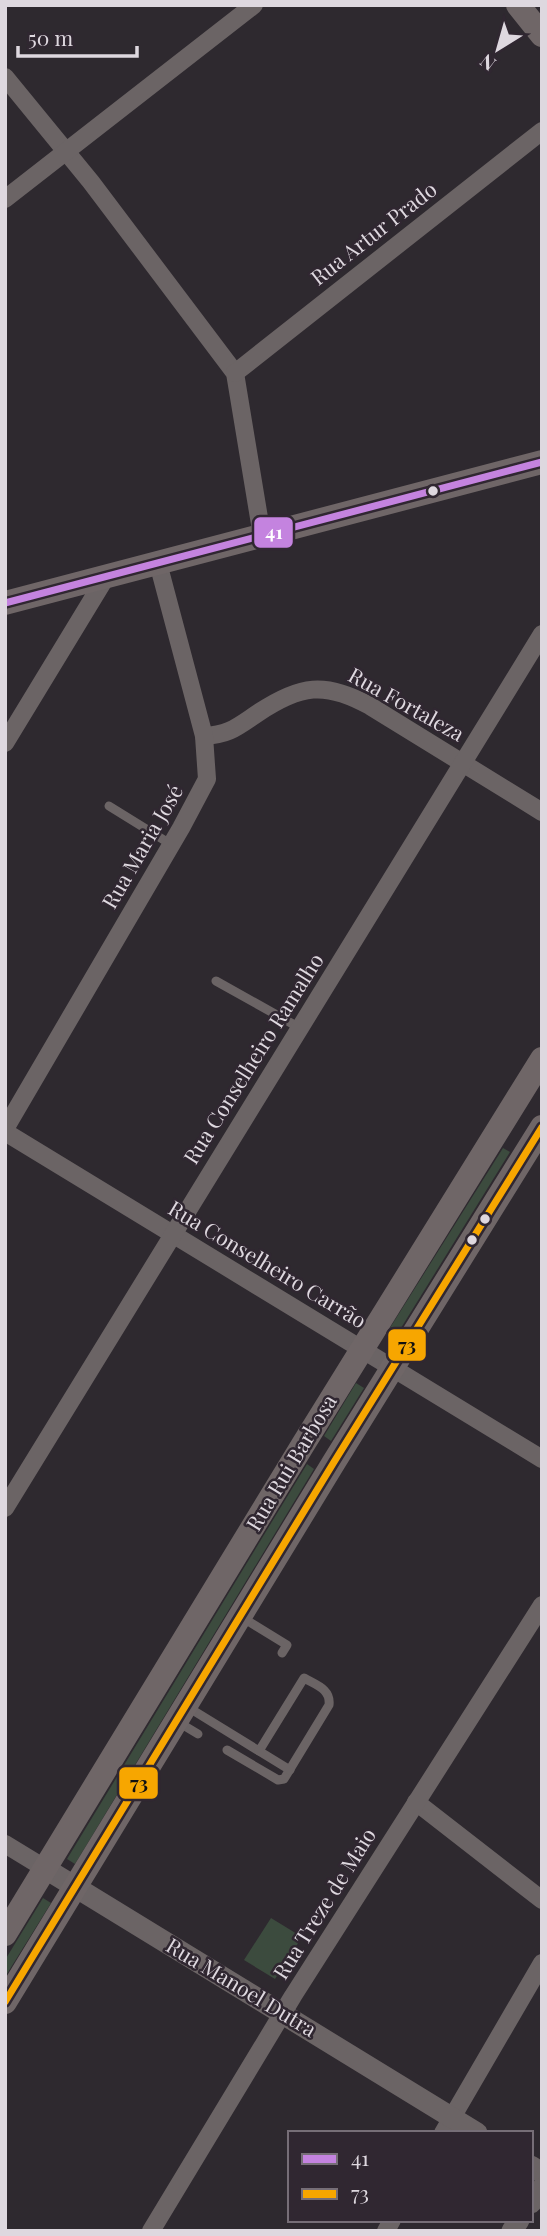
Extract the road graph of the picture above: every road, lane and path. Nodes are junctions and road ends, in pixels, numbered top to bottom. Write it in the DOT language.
graph roads {
  1 [pos="254,5"];
  2 [pos="518,5"];
  3 [pos="542,36"];
  4 [pos="5,78"];
  5 [pos="542,131"];
  6 [pos="65,150"];
  7 [pos="5,199"];
  8 [pos="234,373"];
  9 [pos="542,462"];
  10 [pos="262,536"];
  11 [pos="158,563"];
  12 [pos="106,577"];
  13 [pos="5,603"];
  14 [pos="542,634"];
  15 [pos="204,736"];
  16 [pos="5,743"];
  17 [pos="462,763"];
  18 [pos="109,806"];
  19 [pos="542,812"];
  20 [pos="172,845"];
  21 [pos="216,981"];
  22 [pos="300,1028"];
  23 [pos="542,1059"];
  24 [pos="517,1099"];
  25 [pos="542,1111"];
  26 [pos="542,1127"];
  27 [pos="5,1130"];
  28 [pos="498,1130"];
  29 [pos="528,1150"];
  30 [pos="173,1234"];
  31 [pos="362,1349"];
  32 [pos="392,1368"];
  33 [pos="304,1443"];
  34 [pos="542,1459"];
  35 [pos="334,1462"];
  36 [pos="5,1508"];
  37 [pos="542,1605"];
  38 [pos="240,1617"];
  39 [pos="282,1653"];
  40 [pos="181,1713"];
  41 [pos="198,1734"];
  42 [pos="227,1750"];
  43 [pos="259,1752"];
  44 [pos="290,1770"];
  45 [pos="416,1802"];
  46 [pos="5,1844"];
  47 [pos="46,1869"];
  48 [pos="76,1887"];
  49 [pos="542,1900"];
  50 [pos="5,1934"];
  51 [pos="542,1963"];
  52 [pos="5,2002"];
  53 [pos="282,2014"];
  54 [pos="448,2125"];
  55 [pos="470,2131"];
  56 [pos="151,2231"];
  1 -- 6 [label="street"];
  2 -- 3 [label="main road"];
  4 -- 6 [label="street"];
  5 -- 8 [label="street, Rua Artur Prado"];
  6 -- 7 [label="street"];
  6 -- 8 [label="street"];
  8 -- 10 [label="street"];
  9 -- 10 [label="main road"];
  10 -- 11 [label="main road"];
  11 -- 12 [label="main road"];
  11 -- 15 [label="street, Rua Maria José"];
  12 -- 13 [label="main road"];
  12 -- 16 [label="street"];
  14 -- 17 [label="street, Rua Conselheiro Ramalho"];
  15 -- 17 [label="street, Rua Fortaleza"];
  15 -- 20 [label="street, Rua Maria José"];
  17 -- 19 [label="street, Rua Fortaleza"];
  17 -- 22 [label="street, Rua Conselheiro Ramalho"];
  18 -- 20 [label="lane"];
  20 -- 27 [label="street, Rua Maria José"];
  21 -- 22 [label="lane"];
  22 -- 30 [label="street, Rua Conselheiro Ramalho"];
  23 -- 24 [label="main road, Rua Rui Barbosa"];
  24 -- 25 [label="main road"];
  24 -- 28 [label="main road, Rua Rui Barbosa"];
  26 -- 29 [label="main road, Rua Rui Barbosa"];
  27 -- 30 [label="street, Rua Conselheiro Carrão"];
  28 -- 29 [label="main road"];
  28 -- 31 [label="main road, Rua Rui Barbosa"];
  29 -- 32 [label="main road, Rua Rui Barbosa"];
  30 -- 31 [label="street, Rua Conselheiro Carrão"];
  30 -- 36 [label="street, Rua Conselheiro Ramalho"];
  31 -- 32 [label="street, Rua Conselheiro Carrão"];
  31 -- 33 [label="main road, Rua Rui Barbosa"];
  32 -- 34 [label="street, Rua Conselheiro Carrão"];
  32 -- 35 [label="main road, Rua Rui Barbosa"];
  33 -- 35 [label="main road"];
  33 -- 47 [label="main road, Rua Rui Barbosa"];
  35 -- 38 [label="main road, Rua Rui Barbosa"];
  37 -- 45 [label="street, Rua Treze de Maio"];
  38 -- 39 [label="lane"];
  38 -- 40 [label="main road, Rua Rui Barbosa"];
  40 -- 41 [label="lane"];
  40 -- 43 [label="lane"];
  40 -- 48 [label="main road, Rua Rui Barbosa"];
  42 -- 44 [label="lane"];
  43 -- 44 [label="lane"];
  43 -- 44 [label="lane"];
  45 -- 49 [label="street"];
  45 -- 53 [label="street, Rua Treze de Maio"];
  46 -- 47 [label="street, Rua Manoel Dutra"];
  47 -- 48 [label="street, Rua Manoel Dutra"];
  47 -- 50 [label="main road, Rua Rui Barbosa"];
  48 -- 52 [label="main road, Rua Rui Barbosa"];
  48 -- 53 [label="street, Rua Manoel Dutra"];
  51 -- 54 [label="street"];
  53 -- 54 [label="street, Rua Manoel Dutra"];
  53 -- 56 [label="street, Rua Treze de Maio"];
  54 -- 55 [label="street, Rua Manoel Dutra"];
}
